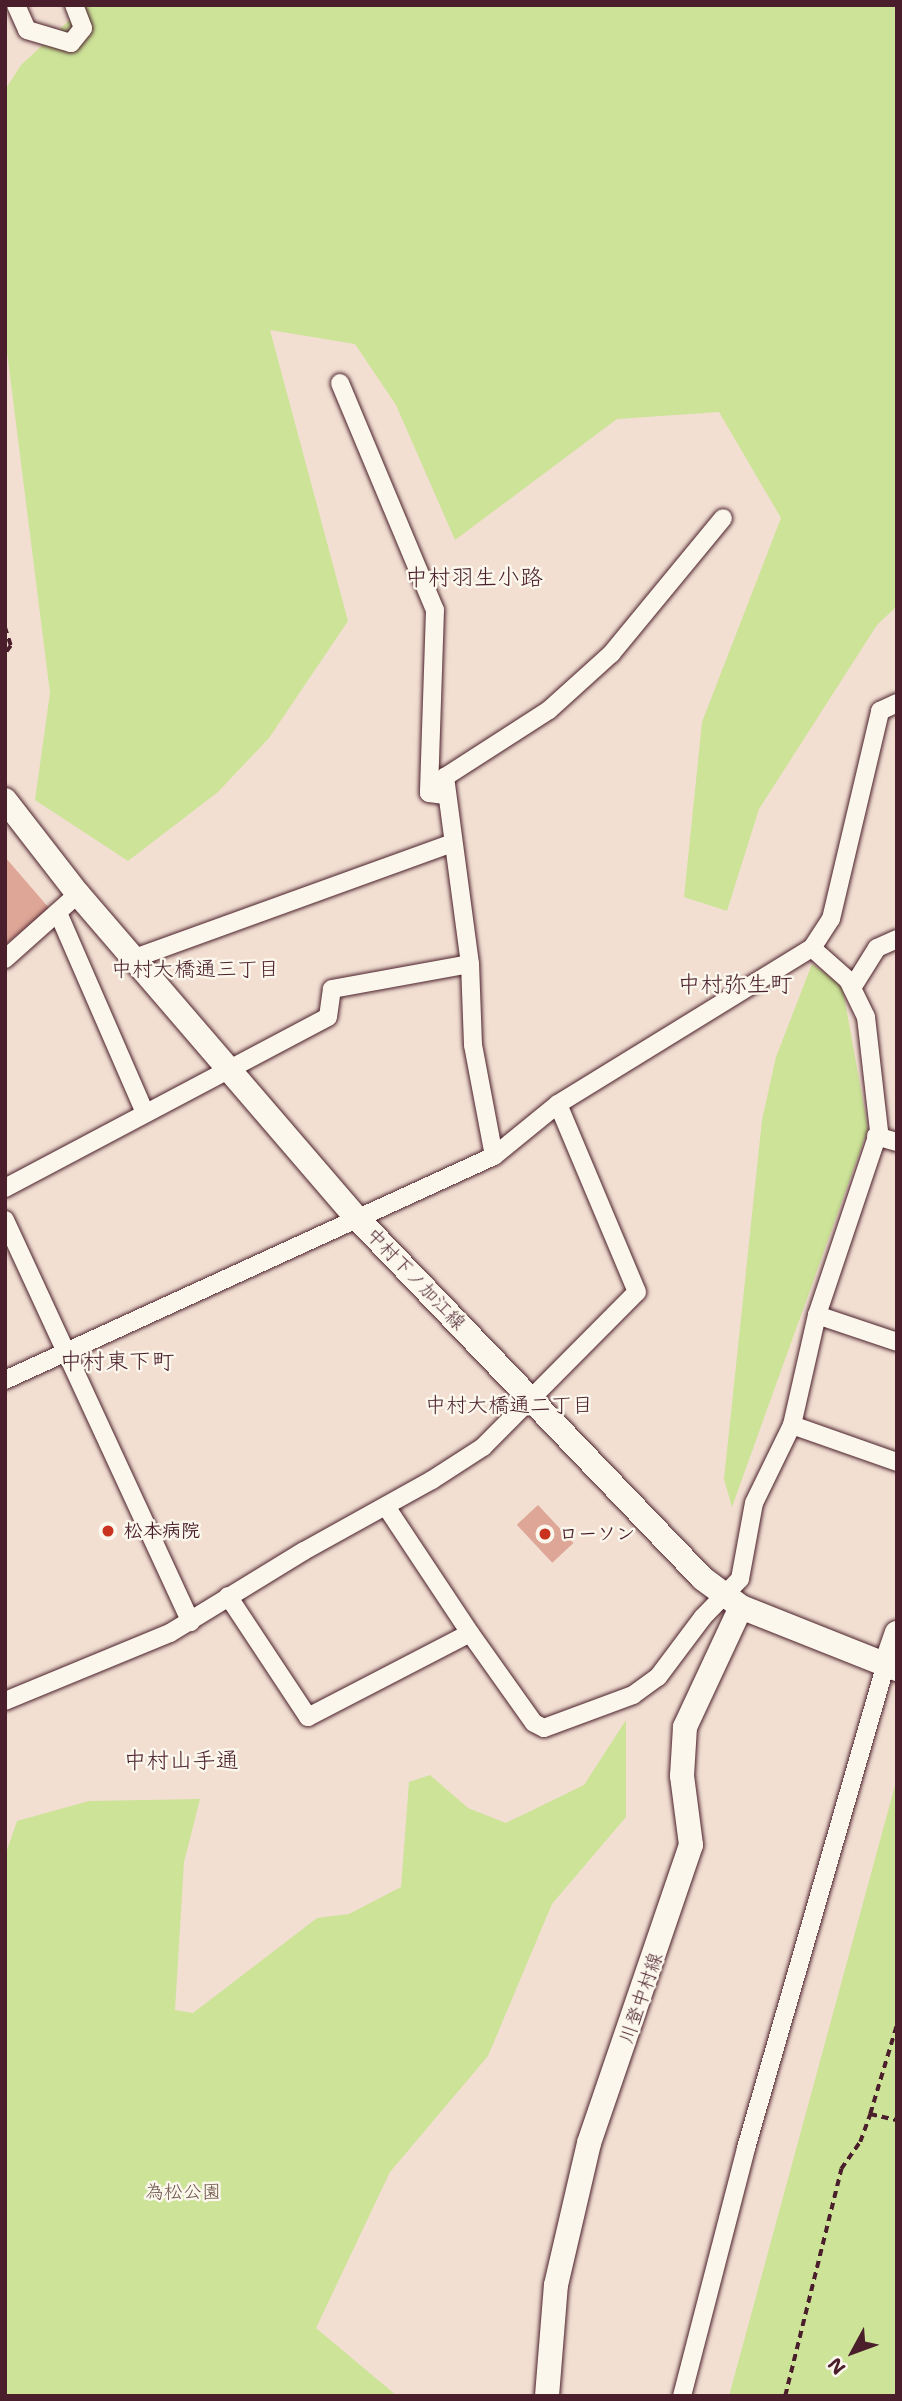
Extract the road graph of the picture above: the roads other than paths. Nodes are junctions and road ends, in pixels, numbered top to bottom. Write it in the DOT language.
graph roads {
  1 [pos="16,5"];
  2 [pos="74,5"];
  3 [pos="340,383"];
  4 [pos="723,518"];
  5 [pos="897,702"];
  6 [pos="445,795"];
  7 [pos="5,800"];
  8 [pos="450,844"];
  9 [pos="78,894"];
  10 [pos="59,915"];
  11 [pos="897,939"];
  12 [pos="811,948"];
  13 [pos="135,958"];
  14 [pos="5,959"];
  15 [pos="470,964"];
  16 [pos="852,988"];
  17 [pos="230,1070"];
  18 [pos="558,1104"];
  19 [pos="145,1113"];
  20 [pos="877,1136"];
  21 [pos="897,1142"];
  22 [pos="494,1156"];
  23 [pos="5,1188"];
  24 [pos="357,1218"];
  25 [pos="5,1220"];
  26 [pos="817,1315"];
  27 [pos="897,1342"];
  28 [pos="66,1351"];
  29 [pos="5,1380"];
  30 [pos="532,1399"];
  31 [pos="792,1424"];
  32 [pos="897,1461"];
  33 [pos="387,1508"];
  34 [pos="228,1596"];
  35 [pos="732,1603"];
  36 [pos="191,1622"];
  37 [pos="470,1633"];
  38 [pos="897,1633"];
  39 [pos="891,1668"];
  40 [pos="5,1701"];
  41 [pos="547,2396"];
  42 [pos="682,2396"];
  1 -- 2 [label="street"];
  3 -- 6 [label="street"];
  4 -- 6 [label="street"];
  5 -- 12 [label="street"];
  6 -- 8 [label="street"];
  7 -- 9 [label="main road, 中村下ノ加江線"];
  8 -- 13 [label="street"];
  8 -- 15 [label="street"];
  9 -- 10 [label="street"];
  9 -- 13 [label="main road, 中村下ノ加江線"];
  10 -- 14 [label="street"];
  10 -- 19 [label="street"];
  11 -- 16 [label="street"];
  12 -- 16 [label="street"];
  12 -- 18 [label="street"];
  13 -- 17 [label="main road, 中村下ノ加江線"];
  15 -- 17 [label="street"];
  15 -- 22 [label="street"];
  16 -- 20 [label="street"];
  17 -- 19 [label="street"];
  17 -- 24 [label="main road, 中村下ノ加江線"];
  18 -- 22 [label="street"];
  18 -- 30 [label="street"];
  19 -- 23 [label="street"];
  20 -- 21 [label="street"];
  20 -- 26 [label="street"];
  22 -- 24 [label="street"];
  24 -- 28 [label="street"];
  24 -- 30 [label="main road, 中村下ノ加江線"];
  25 -- 28 [label="street"];
  26 -- 27 [label="street"];
  26 -- 31 [label="street"];
  28 -- 29 [label="street"];
  28 -- 36 [label="street"];
  30 -- 33 [label="street"];
  30 -- 35 [label="main road, 中村下ノ加江線"];
  31 -- 32 [label="street"];
  31 -- 35 [label="street"];
  33 -- 34 [label="street"];
  33 -- 37 [label="street"];
  34 -- 36 [label="street"];
  34 -- 37 [label="street"];
  35 -- 37 [label="street"];
  35 -- 39 [label="main road, 中村下ノ加江線"];
  35 -- 41 [label="main road, 川登中村線"];
  36 -- 40 [label="street"];
  38 -- 39 [label="main road"];
  39 -- 42 [label="street"];
}
